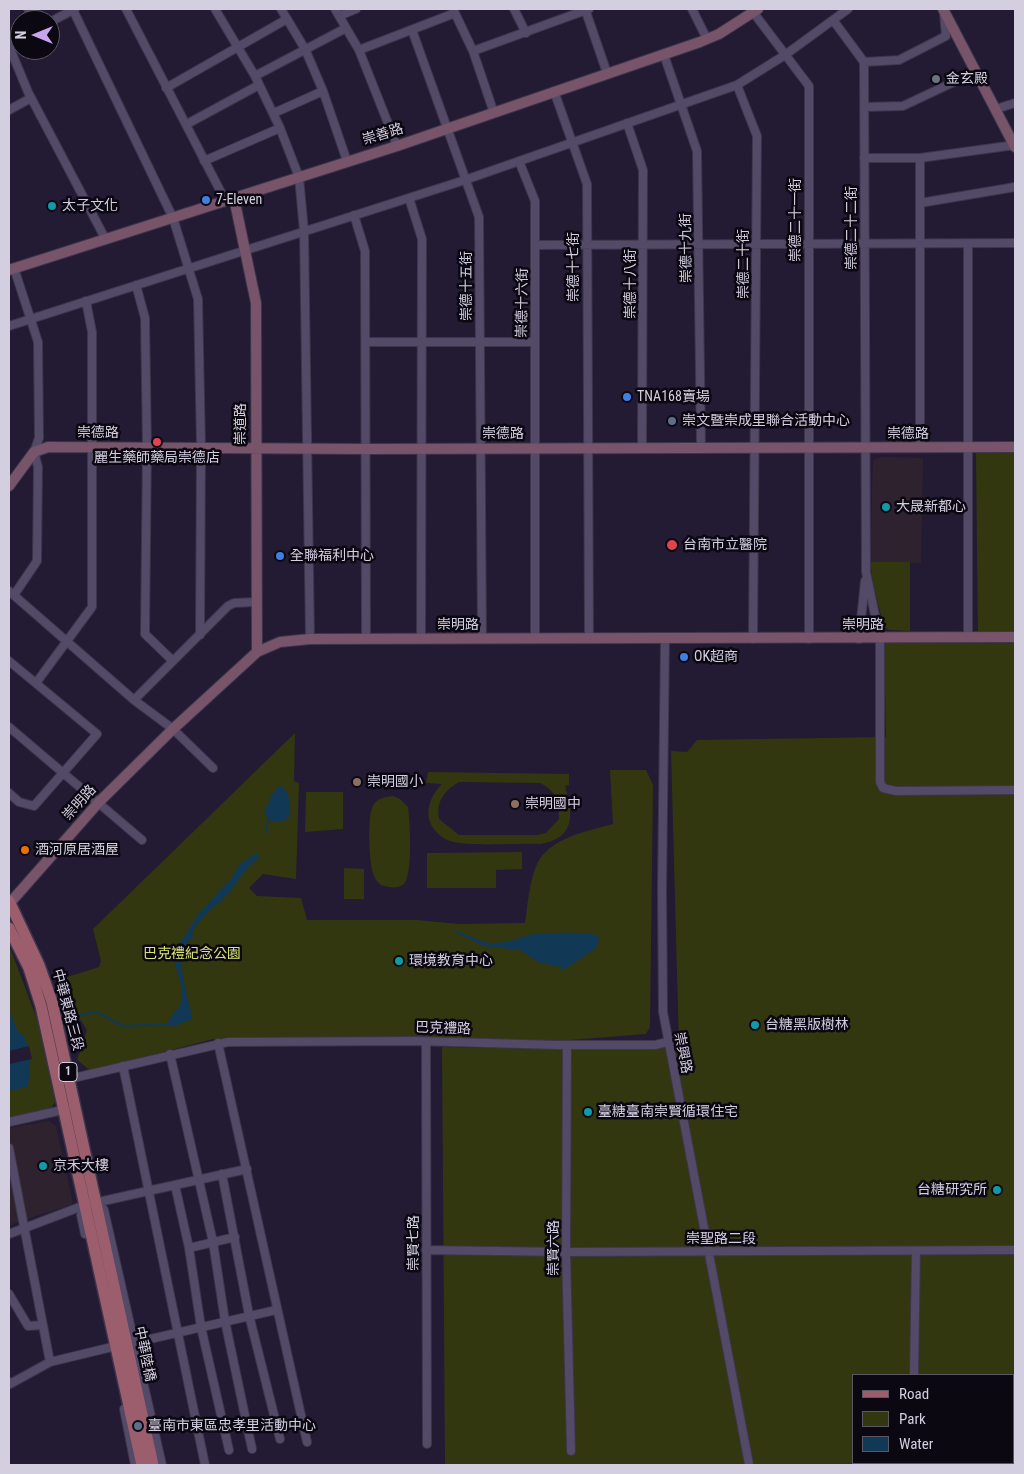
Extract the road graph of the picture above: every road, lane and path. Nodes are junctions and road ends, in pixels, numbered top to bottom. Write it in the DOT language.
graph roads {
  1 [pos="74,9"];
  2 [pos="126,9"];
  3 [pos="215,9"];
  4 [pos="281,9"];
  5 [pos="356,9"];
  6 [pos="514,9"];
  7 [pos="587,9"];
  8 [pos="692,9"];
  9 [pos="848,9"];
  10 [pos="943,9"];
  11 [pos="756,10"];
  12 [pos="454,11"];
  13 [pos="337,12"];
  14 [pos="60,17"];
  15 [pos="287,19"];
  16 [pos="833,20"];
  17 [pos="346,28"];
  18 [pos="412,30"];
  19 [pos="526,33"];
  20 [pos="707,39"];
  21 [pos="9,45"];
  22 [pos="239,47"];
  23 [pos="305,49"];
  24 [pos="358,50"];
  25 [pos="473,51"];
  26 [pos="664,55"];
  27 [pos="785,55"];
  28 [pos="864,62"];
  29 [pos="975,72"];
  30 [pos="607,73"];
  31 [pos="255,76"];
  32 [pos="259,84"];
  33 [pos="737,85"];
  34 [pos="166,88"];
  35 [pos="323,91"];
  36 [pos="554,91"];
  37 [pos="31,98"];
  38 [pos="1015,103"];
  39 [pos="682,105"];
  40 [pos="864,107"];
  41 [pos="996,109"];
  42 [pos="9,110"];
  43 [pos="274,113"];
  44 [pos="494,113"];
  45 [pos="627,123"];
  46 [pos="187,124"];
  47 [pos="280,128"];
  48 [pos="446,128"];
  49 [pos="573,142"];
  50 [pos="398,146"];
  51 [pos="1015,146"];
  52 [pos="864,158"];
  53 [pos="920,158"];
  54 [pos="204,160"];
  55 [pos="347,161"];
  56 [pos="519,161"];
  57 [pos="299,177"];
  58 [pos="465,180"];
  59 [pos="1015,188"];
  60 [pos="409,198"];
  61 [pos="229,199"];
  62 [pos="920,203"];
  63 [pos="354,215"];
  64 [pos="173,218"];
  65 [pos="304,231"];
  66 [pos="106,240"];
  67 [pos="919,243"];
  68 [pos="1015,243"];
  69 [pos="865,244"];
  70 [pos="968,244"];
  71 [pos="536,245"];
  72 [pos="587,245"];
  73 [pos="644,245"];
  74 [pos="700,245"];
  75 [pos="757,245"];
  76 [pos="809,245"];
  77 [pos="246,250"];
  78 [pos="188,268"];
  79 [pos="11,269"];
  80 [pos="136,285"];
  81 [pos="86,301"];
  82 [pos="30,319"];
  83 [pos="9,326"];
  84 [pos="366,342"];
  85 [pos="421,342"];
  86 [pos="480,342"];
  87 [pos="535,342"];
  88 [pos="94,447"];
  89 [pos="147,447"];
  90 [pos="201,447"];
  91 [pos="255,447"];
  92 [pos="642,447"];
  93 [pos="701,447"];
  94 [pos="755,447"];
  95 [pos="809,447"];
  96 [pos="864,447"];
  97 [pos="969,447"];
  98 [pos="1015,447"];
  99 [pos="480,448"];
  100 [pos="535,448"];
  101 [pos="587,448"];
  102 [pos="920,448"];
  103 [pos="308,449"];
  104 [pos="366,449"];
  105 [pos="420,449"];
  106 [pos="34,452"];
  107 [pos="9,486"];
  108 [pos="866,572"];
  109 [pos="11,593"];
  110 [pos="255,602"];
  111 [pos="200,635"];
  112 [pos="1015,637"];
  113 [pos="535,638"];
  114 [pos="589,638"];
  115 [pos="968,638"];
  116 [pos="310,639"];
  117 [pos="366,639"];
  118 [pos="421,639"];
  119 [pos="482,639"];
  120 [pos="665,639"];
  121 [pos="753,639"];
  122 [pos="809,639"];
  123 [pos="859,639"];
  124 [pos="880,639"];
  125 [pos="66,641"];
  126 [pos="257,652"];
  127 [pos="9,661"];
  128 [pos="173,661"];
  129 [pos="36,683"];
  130 [pos="134,700"];
  131 [pos="9,727"];
  132 [pos="173,729"];
  133 [pos="213,768"];
  134 [pos="64,773"];
  135 [pos="1015,790"];
  136 [pos="9,793"];
  137 [pos="99,802"];
  138 [pos="142,840"];
  139 [pos="9,903"];
  140 [pos="9,928"];
  141 [pos="426,1042"];
  142 [pos="667,1042"];
  143 [pos="218,1043"];
  144 [pos="567,1045"];
  145 [pos="170,1054"];
  146 [pos="123,1066"];
  147 [pos="64,1080"];
  148 [pos="76,1107"];
  149 [pos="64,1110"];
  150 [pos="9,1122"];
  151 [pos="9,1148"];
  152 [pos="247,1169"];
  153 [pos="222,1174"];
  154 [pos="199,1180"];
  155 [pos="175,1185"];
  156 [pos="150,1190"];
  157 [pos="91,1203"];
  158 [pos="26,1226"];
  159 [pos="9,1234"];
  160 [pos="235,1237"];
  161 [pos="212,1242"];
  162 [pos="188,1248"];
  163 [pos="426,1250"];
  164 [pos="1015,1250"];
  165 [pos="101,1251"];
  166 [pos="916,1251"];
  167 [pos="566,1252"];
  168 [pos="707,1252"];
  169 [pos="9,1294"];
  170 [pos="276,1310"];
  171 [pos="249,1315"];
  172 [pos="225,1321"];
  173 [pos="42,1325"];
  174 [pos="201,1327"];
  175 [pos="177,1332"];
  176 [pos="133,1343"];
  177 [pos="112,1347"];
  178 [pos="50,1362"];
  179 [pos="914,1374"];
  180 [pos="9,1383"];
  181 [pos="280,1439"];
  182 [pos="307,1442"];
  183 [pos="427,1444"];
  184 [pos="252,1449"];
  185 [pos="230,1450"];
  186 [pos="571,1451"];
  187 [pos="749,1464"];
  188 [pos="135,1465"];
  189 [pos="142,1465"];
  190 [pos="153,1465"];
  191 [pos="162,1465"];
  192 [pos="205,1465"];
  1 -- 14 [label="street"];
  1 -- 64 [label="street"];
  2 -- 34 [label="street"];
  3 -- 22 [label="street"];
  4 -- 15 [label="street"];
  5 -- 13 [label="street"];
  6 -- 19 [label="street"];
  7 -- 19 [label="street"];
  7 -- 30 [label="street"];
  8 -- 20 [label="street"];
  9 -- 16 [label="street"];
  10 -- 28 [label="street"];
  10 -- 29 [label="street"];
  11 -- 20 [label="street, 崇善路"];
  11 -- 27 [label="street, 崇德二十一街"];
  12 -- 18 [label="street"];
  12 -- 25 [label="street"];
  13 -- 17 [label="street"];
  15 -- 22 [label="street"];
  15 -- 23 [label="street"];
  16 -- 27 [label="street"];
  16 -- 28 [label="street"];
  17 -- 23 [label="street"];
  17 -- 24 [label="street"];
  18 -- 24 [label="street"];
  18 -- 48 [label="street, 崇德十五街"];
  19 -- 25 [label="street"];
  20 -- 26 [label="street, 崇善路"];
  21 -- 37 [label="street"];
  22 -- 31 [label="street"];
  22 -- 34 [label="street"];
  23 -- 31 [label="street"];
  23 -- 35 [label="street"];
  24 -- 50 [label="street"];
  25 -- 44 [label="street"];
  26 -- 30 [label="street, 崇善路"];
  26 -- 39 [label="street, 崇德十九街"];
  27 -- 33 [label="street"];
  27 -- 76 [label="street, 崇德二十一街"];
  28 -- 40 [label="street, 崇德二十二街"];
  29 -- 40 [label="street"];
  29 -- 41 [label="street"];
  30 -- 36 [label="street, 崇善路"];
  31 -- 32 [label="street"];
  32 -- 43 [label="street"];
  32 -- 46 [label="street"];
  33 -- 39 [label="street"];
  33 -- 75 [label="street, 崇德二十街"];
  34 -- 46 [label="street"];
  35 -- 43 [label="street"];
  35 -- 55 [label="street"];
  36 -- 44 [label="street, 崇善路"];
  36 -- 49 [label="street, 崇德十七街"];
  37 -- 42 [label="street"];
  37 -- 66 [label="street"];
  38 -- 41 [label="street"];
  39 -- 45 [label="street"];
  39 -- 74 [label="street, 崇德十九街"];
  40 -- 52 [label="street, 崇德二十二街"];
  41 -- 51 [label="street"];
  43 -- 47 [label="street"];
  44 -- 48 [label="street, 崇善路"];
  45 -- 49 [label="street"];
  45 -- 73 [label="street, 崇德十八街"];
  46 -- 54 [label="street"];
  47 -- 54 [label="street"];
  47 -- 57 [label="street"];
  48 -- 50 [label="street, 崇善路"];
  48 -- 58 [label="street, 崇德十五街"];
  49 -- 56 [label="street"];
  49 -- 72 [label="street, 崇德十七街"];
  50 -- 55 [label="street, 崇善路"];
  51 -- 53 [label="street"];
  52 -- 53 [label="street"];
  52 -- 69 [label="street, 崇德二十二街"];
  53 -- 62 [label="street"];
  54 -- 61 [label="street"];
  55 -- 57 [label="street, 崇善路"];
  56 -- 58 [label="street"];
  56 -- 71 [label="street, 崇德十六街"];
  57 -- 61 [label="street, 崇善路"];
  57 -- 65 [label="street"];
  58 -- 60 [label="street"];
  58 -- 86 [label="street, 崇德十五街"];
  59 -- 62 [label="street"];
  60 -- 63 [label="street"];
  60 -- 85 [label="street"];
  61 -- 64 [label="street, 崇善路"];
  61 -- 77 [label="street, 崇道路"];
  62 -- 67 [label="street"];
  63 -- 65 [label="street"];
  63 -- 84 [label="street"];
  64 -- 66 [label="street, 崇善路"];
  64 -- 78 [label="street"];
  65 -- 77 [label="street"];
  65 -- 103 [label="street"];
  66 -- 79 [label="street, 崇善路"];
  67 -- 69 [label="street"];
  67 -- 70 [label="street"];
  67 -- 102 [label="street"];
  68 -- 70 [label="street"];
  69 -- 76 [label="street"];
  69 -- 96 [label="street, 崇德二十二街"];
  70 -- 97 [label="street"];
  71 -- 72 [label="street"];
  71 -- 87 [label="street, 崇德十六街"];
  72 -- 73 [label="street"];
  72 -- 101 [label="street, 崇德十七街"];
  73 -- 74 [label="street"];
  73 -- 92 [label="street, 崇德十八街"];
  74 -- 75 [label="street"];
  74 -- 93 [label="street, 崇德十九街"];
  75 -- 76 [label="street"];
  75 -- 94 [label="street, 崇德二十街"];
  76 -- 95 [label="street, 崇德二十一街"];
  77 -- 78 [label="street"];
  77 -- 91 [label="street, 崇道路"];
  78 -- 80 [label="street"];
  78 -- 90 [label="street"];
  79 -- 82 [label="street"];
  80 -- 81 [label="street"];
  80 -- 89 [label="street"];
  81 -- 82 [label="street"];
  81 -- 88 [label="street"];
  82 -- 83 [label="street"];
  82 -- 106 [label="street"];
  84 -- 85 [label="street"];
  84 -- 104 [label="street"];
  85 -- 86 [label="street"];
  85 -- 105 [label="street"];
  86 -- 87 [label="street"];
  86 -- 99 [label="street, 崇德十五街"];
  87 -- 100 [label="street, 崇德十六街"];
  88 -- 89 [label="street, 崇德路"];
  88 -- 106 [label="street, 崇德路"];
  88 -- 125 [label="street"];
  89 -- 90 [label="street, 崇德路"];
  89 -- 128 [label="street"];
  90 -- 91 [label="street, 崇德路"];
  90 -- 111 [label="street"];
  91 -- 103 [label="street, 崇德路"];
  91 -- 110 [label="street, 崇道路"];
  92 -- 93 [label="street, 崇德路"];
  92 -- 101 [label="street, 崇德路"];
  93 -- 94 [label="street, 崇德路"];
  94 -- 95 [label="street, 崇德路"];
  94 -- 121 [label="street, 崇德二十街"];
  95 -- 96 [label="street, 崇德路"];
  95 -- 122 [label="street, 崇德二十一街"];
  96 -- 102 [label="street, 崇德路"];
  96 -- 108 [label="street, 崇德二十二街"];
  97 -- 98 [label="street, 崇德路"];
  97 -- 102 [label="street, 崇德路"];
  97 -- 115 [label="street"];
  99 -- 100 [label="street, 崇德路"];
  99 -- 105 [label="street, 崇德路"];
  99 -- 119 [label="street, 崇德十五街"];
  100 -- 101 [label="street, 崇德路"];
  100 -- 113 [label="street, 崇德十六街"];
  101 -- 114 [label="street, 崇德十七街"];
  103 -- 104 [label="street, 崇德路"];
  103 -- 116 [label="street"];
  104 -- 105 [label="street, 崇德路"];
  104 -- 117 [label="street"];
  105 -- 118 [label="street"];
  106 -- 107 [label="street"];
  106 -- 109 [label="street"];
  108 -- 123 [label="street"];
  108 -- 124 [label="street"];
  109 -- 125 [label="street"];
  110 -- 111 [label="street"];
  110 -- 126 [label="street, 崇道路"];
  111 -- 128 [label="street"];
  112 -- 115 [label="street, 崇明路"];
  113 -- 114 [label="street, 崇明路"];
  113 -- 119 [label="street, 崇明路"];
  114 -- 120 [label="street, 崇明路"];
  115 -- 124 [label="street, 崇明路"];
  116 -- 117 [label="street, 崇明路"];
  116 -- 126 [label="street, 崇明路"];
  117 -- 118 [label="street, 崇明路"];
  118 -- 119 [label="street, 崇明路"];
  120 -- 121 [label="street, 崇明路"];
  120 -- 142 [label="street, 崇興路"];
  121 -- 122 [label="street, 崇明路"];
  122 -- 123 [label="street, 崇明路"];
  123 -- 124 [label="street, 崇明路"];
  124 -- 135 [label="street"];
  125 -- 129 [label="street"];
  125 -- 130 [label="street"];
  126 -- 132 [label="street, 崇明路"];
  127 -- 129 [label="street"];
  128 -- 130 [label="street"];
  129 -- 134 [label="street"];
  130 -- 132 [label="street"];
  131 -- 134 [label="street"];
  132 -- 133 [label="street"];
  132 -- 137 [label="street, 崇明路"];
  134 -- 136 [label="street"];
  134 -- 137 [label="street"];
  137 -- 138 [label="street"];
  137 -- 139 [label="street, 崇明路"];
  139 -- 147 [label="main road, 中華東路三段 / 1"];
  140 -- 147 [label="main road, 中華東路三段 / 1"];
  141 -- 143 [label="street, 巴克禮路"];
  141 -- 144 [label="street, 巴克禮路"];
  141 -- 163 [label="street, 崇賢七路"];
  142 -- 144 [label="street, 巴克禮路"];
  142 -- 168 [label="street, 崇興路"];
  143 -- 145 [label="street, 巴克禮路"];
  143 -- 152 [label="street"];
  144 -- 167 [label="street, 崇賢六路"];
  145 -- 146 [label="street, 巴克禮路"];
  145 -- 154 [label="street"];
  146 -- 147 [label="street, 巴克禮路"];
  146 -- 156 [label="street"];
  147 -- 148 [label="main road, 中華東路三段 / 1"];
  147 -- 149 [label="main road, 中華東路三段 / 1"];
  148 -- 149 [label="street"];
  148 -- 157 [label="main road, 中華東路三段 / 1"];
  149 -- 150 [label="street"];
  149 -- 157 [label="main road, 中華東路三段 / 1"];
  151 -- 158 [label="street"];
  152 -- 153 [label="street"];
  152 -- 170 [label="street"];
  153 -- 154 [label="street"];
  153 -- 160 [label="street"];
  154 -- 155 [label="street"];
  154 -- 161 [label="street"];
  155 -- 156 [label="street"];
  155 -- 162 [label="street"];
  156 -- 157 [label="street"];
  156 -- 175 [label="street"];
  157 -- 158 [label="street"];
  157 -- 165 [label="main road, 中華東路三段 / 1"];
  157 -- 176 [label="street"];
  157 -- 177 [label="street"];
  158 -- 159 [label="street"];
  158 -- 173 [label="street"];
  160 -- 161 [label="street"];
  160 -- 171 [label="street"];
  161 -- 162 [label="street"];
  161 -- 172 [label="street"];
  162 -- 174 [label="street"];
  163 -- 167 [label="street, 崇聖路二段"];
  163 -- 183 [label="street, 崇賢七路"];
  164 -- 166 [label="street, 崇聖路二段"];
  165 -- 189 [label="main road, 中華陸橋 / 1"];
  165 -- 190 [label="main road, 中華陸橋 / 1"];
  166 -- 168 [label="street, 崇聖路二段"];
  166 -- 179 [label="street"];
  167 -- 168 [label="street, 崇聖路二段"];
  167 -- 186 [label="street, 崇賢六路"];
  168 -- 187 [label="street, 崇興路"];
  169 -- 173 [label="street"];
  170 -- 171 [label="street"];
  170 -- 182 [label="street"];
  171 -- 172 [label="street"];
  171 -- 181 [label="street"];
  172 -- 174 [label="street"];
  172 -- 184 [label="street"];
  173 -- 178 [label="street"];
  174 -- 175 [label="street"];
  174 -- 185 [label="street"];
  175 -- 176 [label="street"];
  175 -- 192 [label="street"];
  176 -- 191 [label="street"];
  177 -- 178 [label="street"];
  177 -- 188 [label="street"];
  178 -- 180 [label="street"];
}
